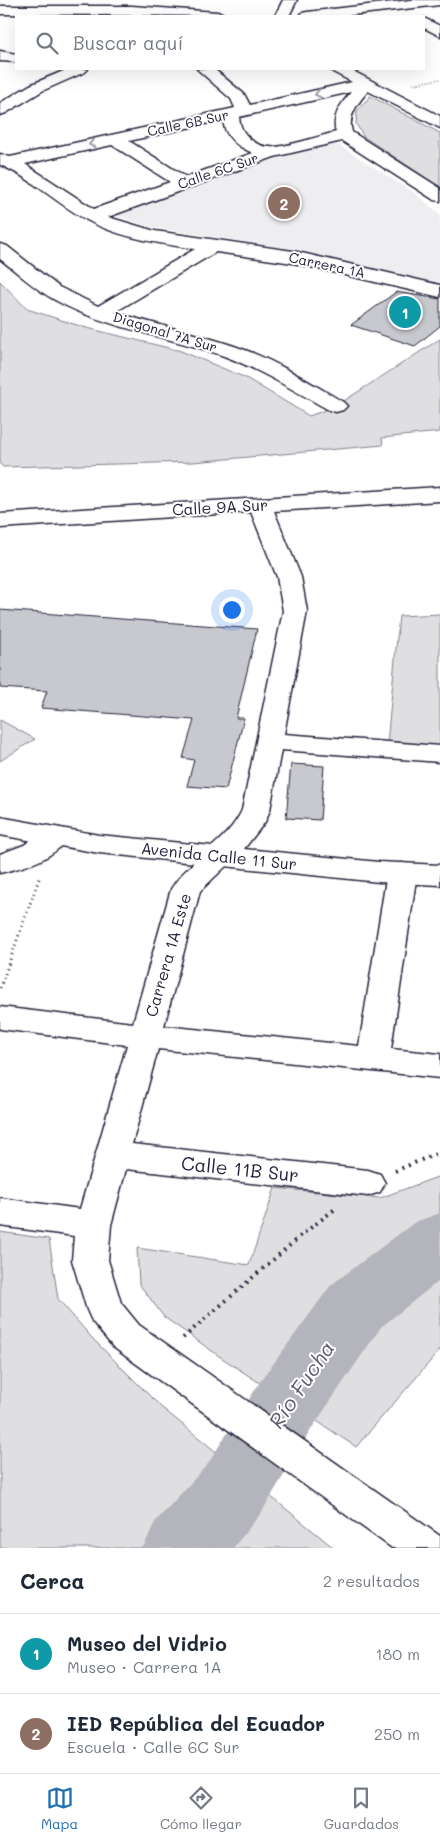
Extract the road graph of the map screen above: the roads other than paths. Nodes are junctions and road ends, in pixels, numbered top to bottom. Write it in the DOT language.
graph roads {
  1 [pos="192,0"];
  2 [pos="290,0"];
  3 [pos="440,1"];
  4 [pos="392,3"];
  5 [pos="134,5"];
  6 [pos="0,10"];
  7 [pos="182,13"];
  8 [pos="206,15"];
  9 [pos="282,15"];
  10 [pos="314,15"];
  11 [pos="413,15"];
  12 [pos="425,23"];
  13 [pos="440,32"];
  14 [pos="78,70"];
  15 [pos="206,70"];
  16 [pos="340,70"];
  17 [pos="366,84"];
  18 [pos="0,110"];
  19 [pos="237,111"];
  20 [pos="440,123"];
  21 [pos="345,135"];
  22 [pos="114,139"];
  23 [pos="269,153"];
  24 [pos="5,160"];
  25 [pos="183,183"];
  26 [pos="440,196"];
  27 [pos="93,216"];
  28 [pos="213,246"];
  29 [pos="0,250"];
  30 [pos="440,291"];
  31 [pos="101,312"];
  32 [pos="336,406"];
  33 [pos="440,494"];
  34 [pos="260,505"];
  35 [pos="0,521"];
  36 [pos="270,741"];
  37 [pos="440,754"];
  38 [pos="0,824"];
  39 [pos="54,836"];
  40 [pos="225,849"];
  41 [pos="0,864"];
  42 [pos="440,865"];
  43 [pos="402,873"];
  44 [pos="440,875"];
  45 [pos="0,1018"];
  46 [pos="145,1036"];
  47 [pos="373,1060"];
  48 [pos="440,1066"];
  49 [pos="112,1155"];
  50 [pos="368,1183"];
  51 [pos="0,1212"];
  52 [pos="93,1225"];
  53 [pos="425,1548"];
  1 -- 7 [label="street"];
  2 -- 9 [label="street"];
  3 -- 4 [label="street"];
  4 -- 10 [label="street"];
  4 -- 11 [label="street"];
  5 -- 6 [label="street"];
  5 -- 7 [label="street"];
  7 -- 8 [label="street"];
  12 -- 13 [label="street"];
  14 -- 18 [label="street"];
  15 -- 19 [label="street"];
  16 -- 17 [label="street"];
  17 -- 19 [label="street, Calle 6B Sur, one-way"];
  17 -- 20 [label="street"];
  17 -- 21 [label="street"];
  19 -- 22 [label="street, Calle 6B Sur"];
  19 -- 23 [label="street"];
  21 -- 23 [label="street, Calle 6C Sur"];
  21 -- 26 [label="street"];
  22 -- 24 [label="street, Calle 6B Sur, one-way"];
  22 -- 25 [label="street"];
  23 -- 25 [label="street, Calle 6C Sur"];
  24 -- 27 [label="street, Carrera 1A"];
  25 -- 27 [label="street, Calle 6C Sur"];
  27 -- 28 [label="street, Carrera 1A"];
  28 -- 30 [label="street, Carrera 1A"];
  28 -- 31 [label="street"];
  29 -- 31 [label="street, Diagonal 7A Sur"];
  31 -- 32 [label="street, Diagonal 7A Sur"];
  33 -- 34 [label="street, Calle 9A Sur"];
  34 -- 35 [label="street, Calle 9A Sur"];
  34 -- 36 [label="street, Carrera 1A Este"];
  36 -- 37 [label="street"];
  36 -- 40 [label="street, Carrera 1A Este"];
  38 -- 39 [label="street, Avenida Calle 11 Sur"];
  38 -- 40 [label="street, Avenida Calle 11 Sur"];
  39 -- 40 [label="street, Avenida Calle 11 Sur"];
  39 -- 41 [label="street"];
  40 -- 42 [label="street, Avenida Calle 11 Sur"];
  40 -- 43 [label="street, Avenida Calle 11 Sur"];
  40 -- 46 [label="street, Carrera 1A Este"];
  43 -- 44 [label="street, Avenida Calle 11 Sur"];
  43 -- 47 [label="street"];
  45 -- 46 [label="street"];
  46 -- 47 [label="street"];
  46 -- 49 [label="street, Carrera 1A Este"];
  47 -- 48 [label="street"];
  49 -- 50 [label="street, Calle 11B Sur"];
  49 -- 52 [label="street, Carrera 1A Este"];
  51 -- 52 [label="street"];
  52 -- 53 [label="street, Carrera 1A Este"];
}
